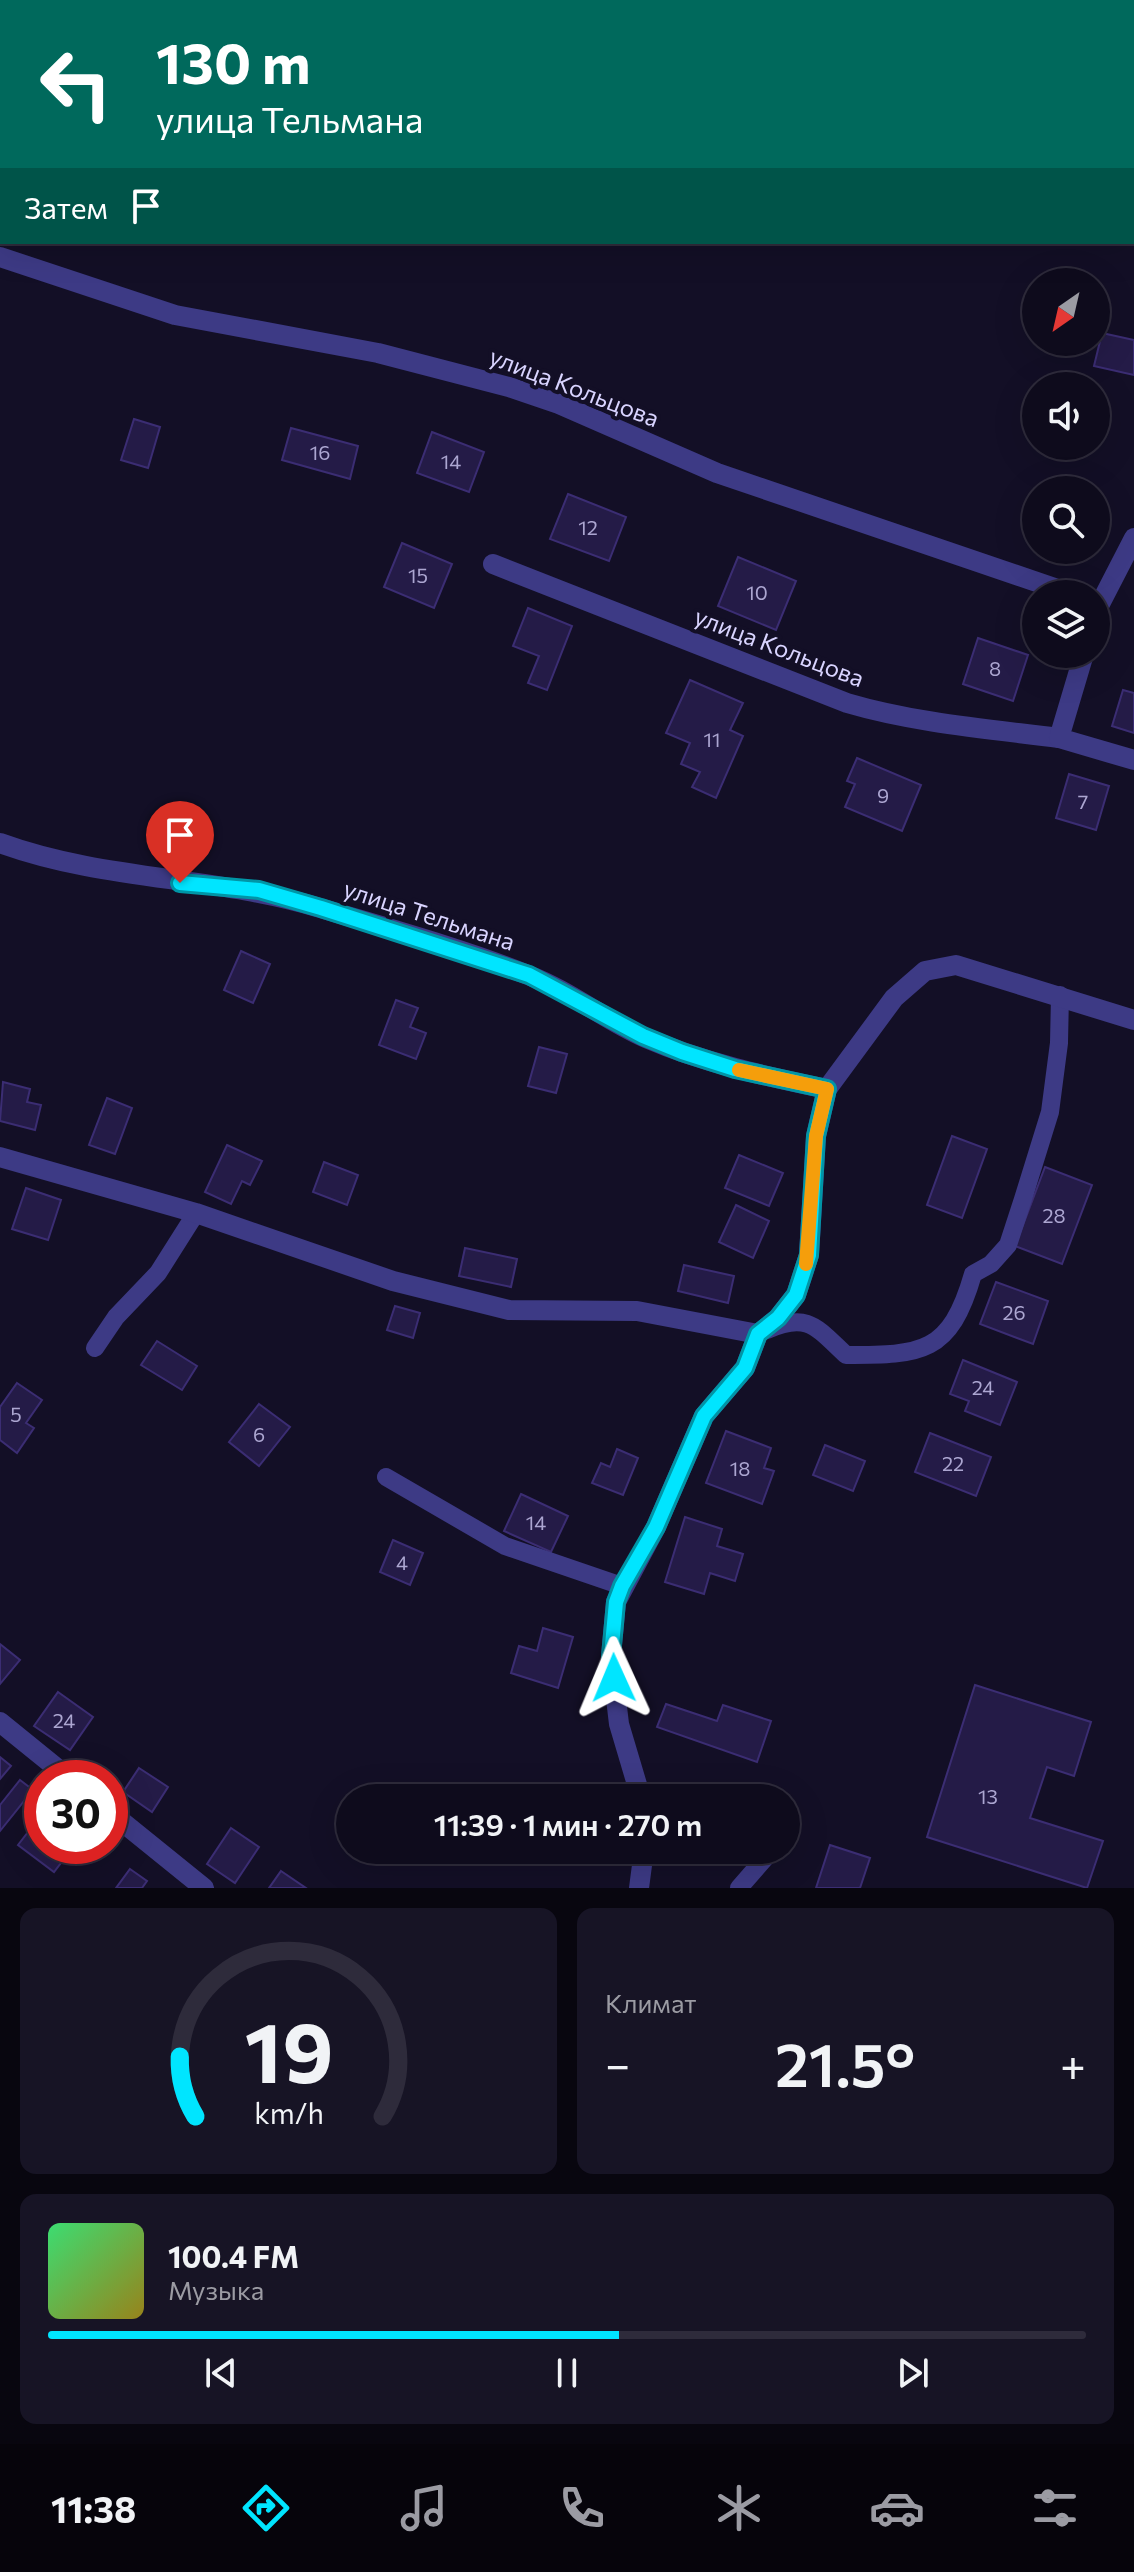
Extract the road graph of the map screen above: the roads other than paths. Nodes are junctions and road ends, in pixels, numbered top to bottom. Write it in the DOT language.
graph roads {
  1 [pos="0,257"];
  2 [pos="1134,538"];
  3 [pos="493,564"];
  4 [pos="1031,580"];
  5 [pos="1110,583"];
  6 [pos="1080,668"];
  7 [pos="1059,738"];
  8 [pos="1134,760"];
  9 [pos="0,843"];
  10 [pos="1060,995"];
  11 [pos="1134,1020"];
  12 [pos="827,1089"];
  13 [pos="0,1157"];
  14 [pos="196,1213"];
  15 [pos="758,1334"];
  16 [pos="95,1348"];
  17 [pos="386,1477"];
  18 [pos="622,1586"];
  19 [pos="0,1722"];
  20 [pos="47,1760"];
  21 [pos="637,1784"];
  22 [pos="128,1827"];
  23 [pos="642,1864"];
  24 [pos="760,1864"];
  25 [pos="204,1888"];
  26 [pos="639,1888"];
  27 [pos="739,1888"];
  1 -- 4 [label="street, улица Кольцова"];
  2 -- 5 [label="street"];
  3 -- 7 [label="street, улица Кольцoва"];
  6 -- 7 [label="street"];
  7 -- 8 [label="street"];
  9 -- 12 [label="street, улица Тельмана"];
  10 -- 11 [label="street"];
  10 -- 12 [label="street"];
  10 -- 15 [label="lane"];
  12 -- 15 [label="street"];
  13 -- 14 [label="street"];
  14 -- 15 [label="street"];
  14 -- 16 [label="lane"];
  15 -- 18 [label="street"];
  17 -- 18 [label="lane"];
  18 -- 21 [label="street"];
  19 -- 20 [label="street"];
  22 -- 25 [label="street"];
  23 -- 26 [label="street"];
  24 -- 27 [label="lane"];
}
